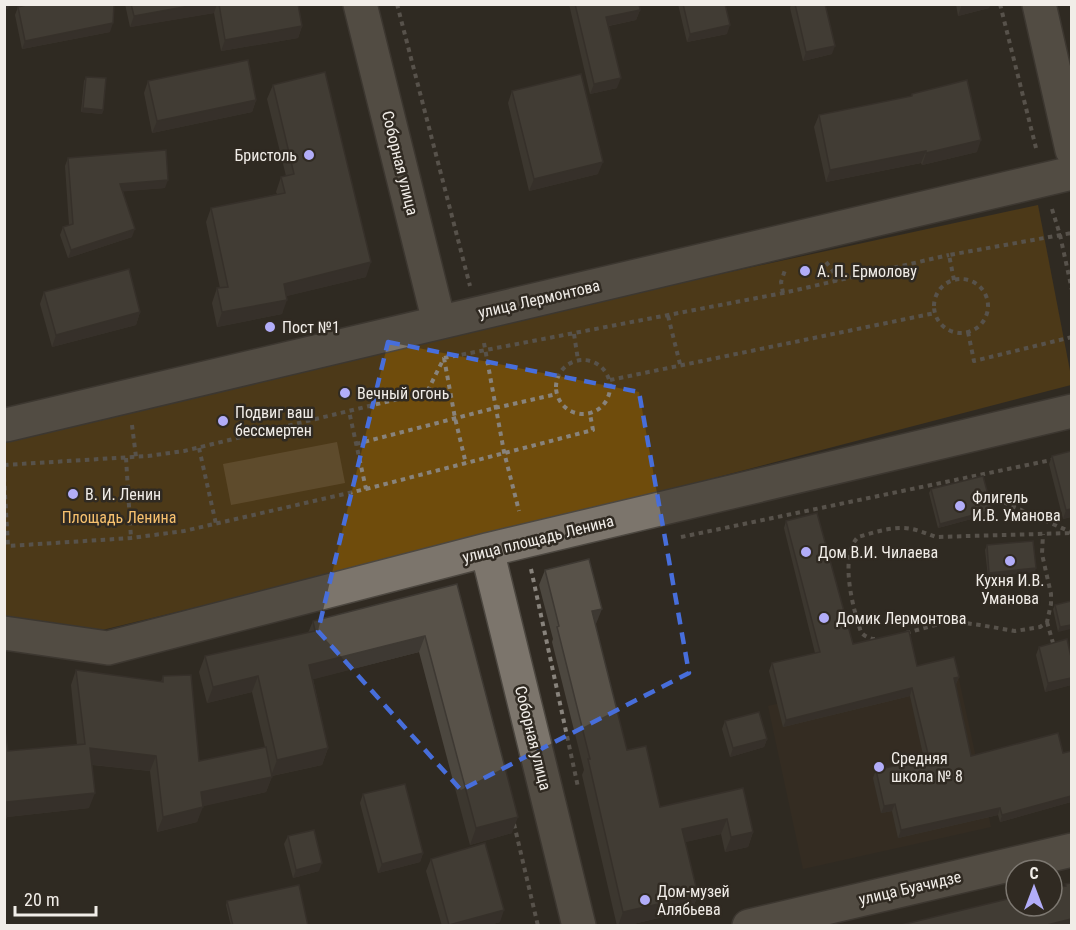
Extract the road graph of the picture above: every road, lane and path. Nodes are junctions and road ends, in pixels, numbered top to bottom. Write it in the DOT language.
graph roads {
  1 [pos="360,4"];
  2 [pos="397,4"];
  3 [pos="1000,4"];
  4 [pos="1039,4"];
  5 [pos="1071,150"];
  6 [pos="1057,177"];
  7 [pos="1071,233"];
  8 [pos="1060,235"];
  9 [pos="949,255"];
  10 [pos="954,279"];
  11 [pos="1071,290"];
  12 [pos="935,313"];
  13 [pos="478,314"];
  14 [pos="668,316"];
  15 [pos="439,322"];
  16 [pos="968,332"];
  17 [pos="574,334"];
  18 [pos="1071,337"];
  19 [pos="485,351"];
  20 [pos="444,358"];
  21 [pos="578,360"];
  22 [pos="681,365"];
  23 [pos="610,380"];
  24 [pos="556,394"];
  25 [pos="495,408"];
  26 [pos="349,411"];
  27 [pos="1071,411"];
  28 [pos="590,414"];
  29 [pos="455,418"];
  30 [pos="6,426"];
  31 [pos="356,444"];
  32 [pos="199,448"];
  33 [pos="504,452"];
  34 [pos="126,458"];
  35 [pos="1060,458"];
  36 [pos="466,464"];
  37 [pos="4,465"];
  38 [pos="4,477"];
  39 [pos="366,489"];
  40 [pos="986,498"];
  41 [pos="6,509"];
  42 [pos="216,524"];
  43 [pos="1071,532"];
  44 [pos="1043,534"];
  45 [pos="680,537"];
  46 [pos="130,538"];
  47 [pos="526,541"];
  48 [pos="487,550"];
  49 [pos="1047,622"];
  50 [pos="4,633"];
  51 [pos="900,634"];
  52 [pos="880,639"];
  53 [pos="1062,642"];
  54 [pos="579,787"];
  55 [pos="514,823"];
  56 [pos="1071,850"];
  57 [pos="538,926"];
  58 [pos="579,926"];
  59 [pos="749,926"];
  1 -- 15 [label="street, Соборная улица"];
  2 -- 13 [label="path"];
  3 -- 6 [label="path"];
  4 -- 5 [label="street"];
  6 -- 8 [label="path"];
  6 -- 13 [label="street, улица Лермонтова"];
  7 -- 8 [label="path"];
  8 -- 9 [label="path"];
  8 -- 11 [label="path"];
  9 -- 10 [label="path"];
  9 -- 14 [label="path"];
  10 -- 12 [label="path"];
  10 -- 16 [label="path"];
  12 -- 16 [label="path"];
  12 -- 22 [label="path"];
  13 -- 15 [label="street, улица Лермонтова"];
  13 -- 19 [label="path"];
  14 -- 17 [label="path"];
  14 -- 22 [label="path"];
  15 -- 30 [label="street, улица Лермонтова"];
  16 -- 18 [label="path"];
  17 -- 19 [label="path"];
  17 -- 21 [label="path"];
  19 -- 20 [label="path"];
  19 -- 25 [label="path"];
  20 -- 26 [label="path"];
  20 -- 29 [label="path"];
  21 -- 23 [label="path"];
  21 -- 24 [label="path"];
  22 -- 23 [label="path"];
  23 -- 28 [label="path"];
  24 -- 25 [label="path"];
  24 -- 28 [label="path"];
  25 -- 29 [label="path"];
  25 -- 33 [label="path"];
  26 -- 31 [label="path"];
  26 -- 32 [label="path"];
  27 -- 47 [label="street, улица площадь Ленина"];
  28 -- 33 [label="path"];
  29 -- 31 [label="path"];
  29 -- 36 [label="path"];
  31 -- 39 [label="path"];
  32 -- 34 [label="path"];
  32 -- 42 [label="path"];
  33 -- 36 [label="path"];
  33 -- 47 [label="path"];
  34 -- 37 [label="path"];
  34 -- 46 [label="path"];
  35 -- 45 [label="path"];
  36 -- 39 [label="path"];
  38 -- 41 [label="path"];
  39 -- 42 [label="path"];
  40 -- 43 [label="path"];
  41 -- 46 [label="path"];
  42 -- 46 [label="path"];
  43 -- 44 [label="path"];
  44 -- 49 [label="path"];
  44 -- 52 [label="path"];
  47 -- 48 [label="street, улица площадь Ленина"];
  47 -- 54 [label="path"];
  48 -- 50 [label="street, улица площадь Ленина"];
  48 -- 58 [label="street, Соборная улица"];
  49 -- 51 [label="path"];
  49 -- 53 [label="path"];
  55 -- 57 [label="path"];
  56 -- 59 [label="street, улица Буачидзе"];
}
